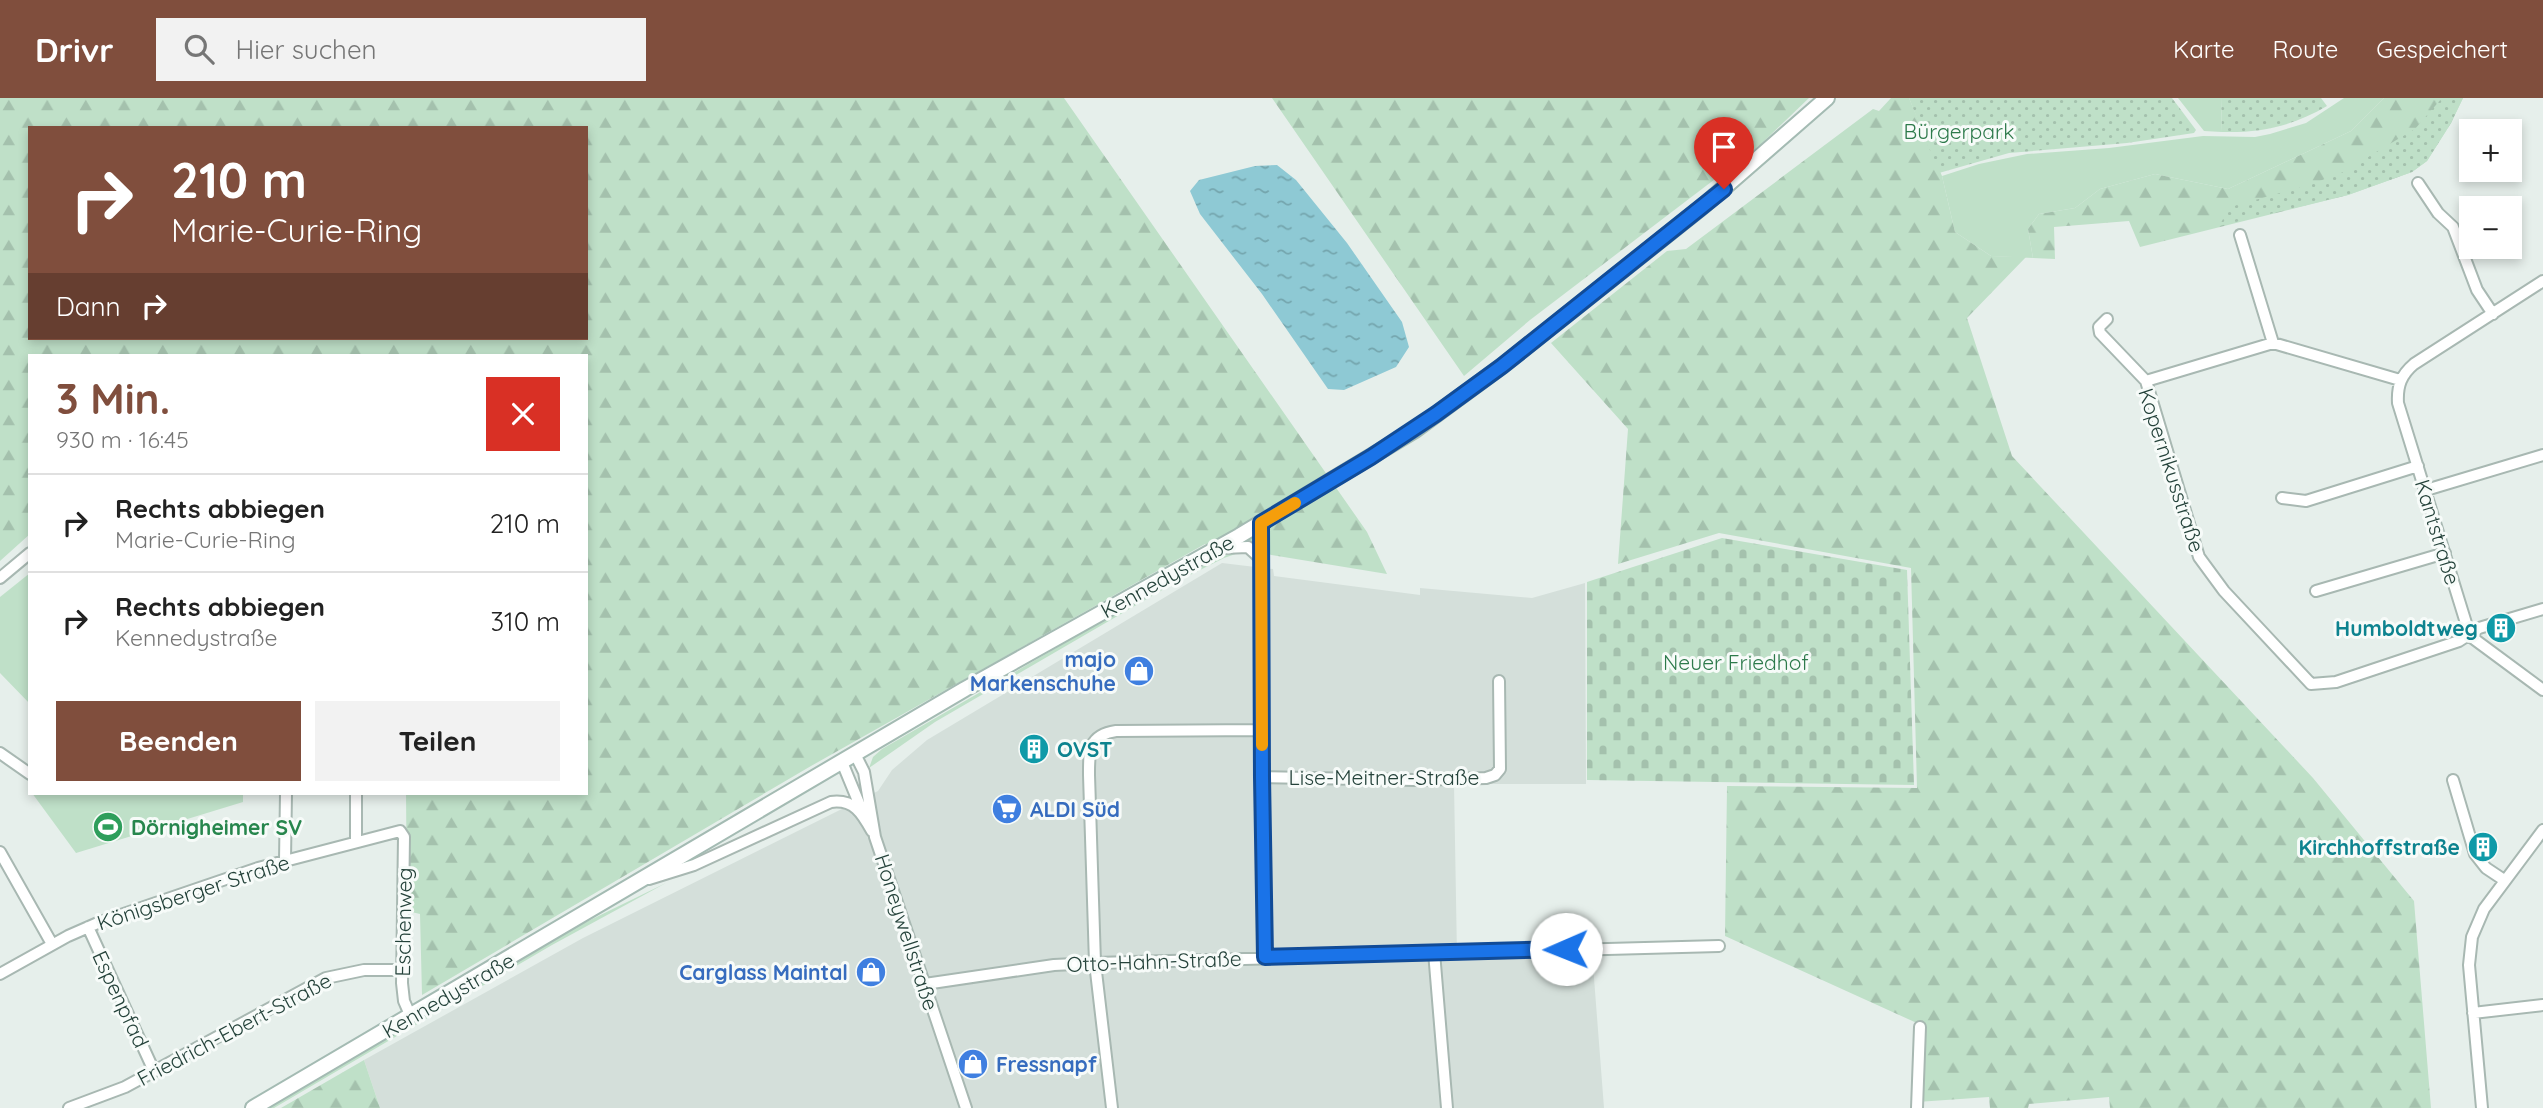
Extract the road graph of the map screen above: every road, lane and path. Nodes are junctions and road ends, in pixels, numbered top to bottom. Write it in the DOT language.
graph roads {
  1 [pos="1827,98"];
  2 [pos="2418,183"];
  3 [pos="2240,235"];
  4 [pos="2543,281"];
  5 [pos="2493,314"];
  6 [pos="2107,319"];
  7 [pos="2273,343"];
  8 [pos="2400,380"];
  9 [pos="2146,381"];
  10 [pos="2543,455"];
  11 [pos="2418,466"];
  12 [pos="2426,490"];
  13 [pos="2282,498"];
  14 [pos="1261,523"];
  15 [pos="1216,548"];
  16 [pos="2445,553"];
  17 [pos="28,555"];
  18 [pos="1260,558"];
  19 [pos="0,578"];
  20 [pos="2316,591"];
  21 [pos="2543,609"];
  22 [pos="2470,636"];
  23 [pos="1499,681"];
  24 [pos="2543,690"];
  25 [pos="1262,730"];
  26 [pos="0,753"];
  27 [pos="849,758"];
  28 [pos="28,773"];
  29 [pos="1262,777"];
  30 [pos="2453,780"];
  31 [pos="286,795"];
  32 [pos="356,795"];
  33 [pos="865,819"];
  34 [pos="2543,830"];
  35 [pos="395,832"];
  36 [pos="875,837"];
  37 [pos="356,842"];
  38 [pos="0,852"];
  39 [pos="285,860"];
  40 [pos="3,865"];
  41 [pos="2504,880"];
  42 [pos="643,881"];
  43 [pos="88,927"];
  44 [pos="52,944"];
  45 [pos="1720,946"];
  46 [pos="1433,952"];
  47 [pos="1265,957"];
  48 [pos="1095,962"];
  49 [pos="403,970"];
  50 [pos="0,974"];
  51 [pos="925,984"];
  52 [pos="2543,1005"];
  53 [pos="2473,1013"];
  54 [pos="411,1017"];
  55 [pos="1920,1027"];
  56 [pos="154,1071"];
  57 [pos="69,1108"];
  58 [pos="253,1108"];
  59 [pos="966,1108"];
  60 [pos="1112,1108"];
  61 [pos="1447,1108"];
  62 [pos="1917,1108"];
  63 [pos="2482,1108"];
  1 -- 14 [label="main road, Kennedystraße"];
  2 -- 5 [label="street"];
  3 -- 7 [label="street"];
  4 -- 5 [label="street"];
  5 -- 8 [label="street"];
  6 -- 9 [label="street, Kopernikusstraße"];
  7 -- 8 [label="street"];
  7 -- 9 [label="street"];
  8 -- 11 [label="street, Kantstraße"];
  9 -- 22 [label="street, Kopernikusstraße"];
  10 -- 12 [label="street"];
  11 -- 12 [label="street, Kantstraße"];
  11 -- 13 [label="street"];
  12 -- 16 [label="street, Kantstraße"];
  14 -- 15 [label="main road, Kennedystraße"];
  14 -- 18 [label="street"];
  15 -- 18 [label="street"];
  15 -- 27 [label="main road, Kennedystraße"];
  16 -- 20 [label="street"];
  16 -- 22 [label="street, Kantstraße"];
  17 -- 19 [label="street"];
  18 -- 25 [label="street"];
  21 -- 22 [label="street"];
  22 -- 24 [label="street"];
  23 -- 29 [label="street, Lise-Meitner-Straße"];
  25 -- 29 [label="street"];
  25 -- 48 [label="street"];
  26 -- 28 [label="street"];
  27 -- 33 [label="street"];
  27 -- 36 [label="street, Honeywellstraße"];
  27 -- 42 [label="main road, Kennedystraße"];
  29 -- 47 [label="street"];
  30 -- 41 [label="street"];
  31 -- 39 [label="street"];
  32 -- 37 [label="street"];
  33 -- 36 [label="street, Kennedystraße"];
  33 -- 42 [label="street, Kennedystraße"];
  34 -- 41 [label="street"];
  35 -- 37 [label="street, Königsberger Straße"];
  35 -- 49 [label="street, Eschenweg"];
  36 -- 51 [label="street, Honeywellstraße"];
  37 -- 39 [label="street, Königsberger Straße"];
  38 -- 40 [label="street"];
  39 -- 43 [label="street, Königsberger Straße"];
  40 -- 44 [label="street"];
  41 -- 53 [label="street"];
  42 -- 54 [label="main road, Kennedystraße"];
  43 -- 44 [label="street, Königsberger Straße"];
  43 -- 56 [label="street, Espenpfad"];
  44 -- 50 [label="street, Königsberger Straße"];
  45 -- 46 [label="street, Otto-Hahn-Straße"];
  46 -- 47 [label="street, Otto-Hahn-Straße"];
  46 -- 61 [label="street"];
  47 -- 48 [label="street, Otto-Hahn-Straße"];
  48 -- 51 [label="street, Otto-Hahn-Straße"];
  48 -- 60 [label="street"];
  49 -- 54 [label="street, Eschenweg"];
  49 -- 56 [label="street, Friedrich-Ebert-Straße"];
  51 -- 59 [label="street, Honeywellstraße"];
  52 -- 53 [label="street"];
  53 -- 63 [label="street"];
  54 -- 58 [label="main road, Kennedystraße"];
  55 -- 62 [label="street"];
  56 -- 57 [label="street, Friedrich-Ebert-Straße"];
}
